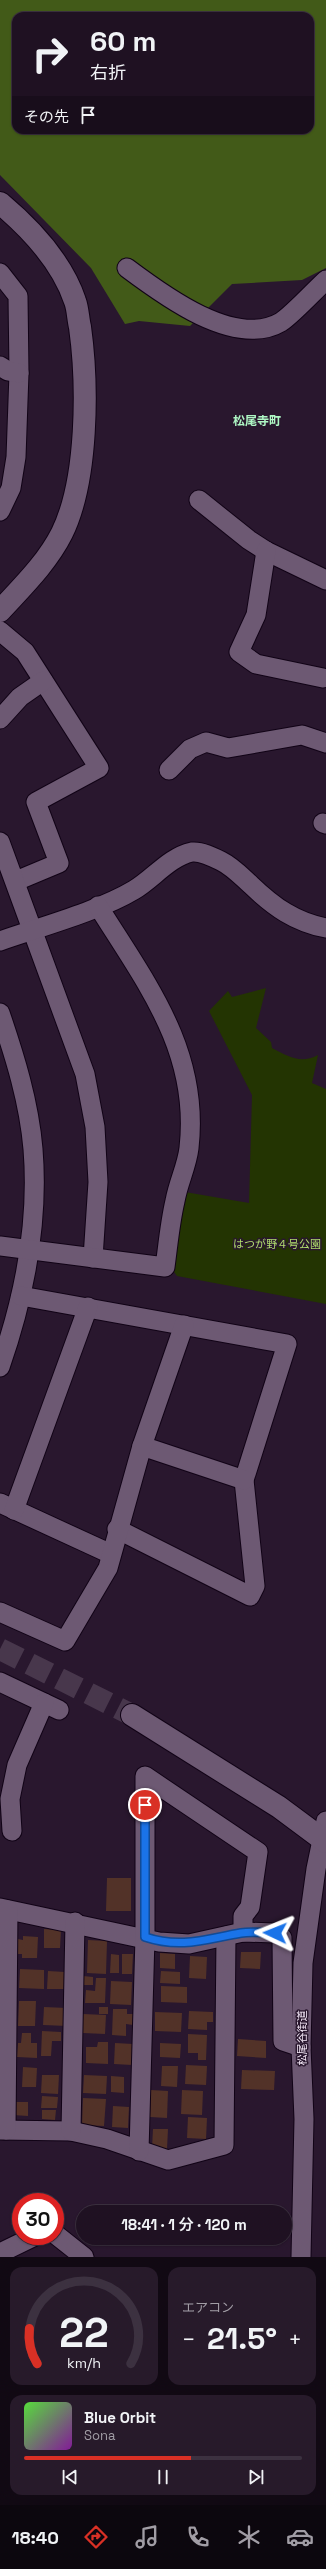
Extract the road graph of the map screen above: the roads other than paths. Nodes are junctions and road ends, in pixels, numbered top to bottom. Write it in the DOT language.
graph roads {
  1 [pos="0,203"];
  2 [pos="127,268"];
  3 [pos="0,273"];
  4 [pos="326,280"];
  5 [pos="0,366"];
  6 [pos="20,373"];
  7 [pos="6,471"];
  8 [pos="199,500"];
  9 [pos="0,511"];
  10 [pos="266,551"];
  11 [pos="326,580"];
  12 [pos="0,611"];
  13 [pos="0,631"];
  14 [pos="323,678"];
  15 [pos="43,682"];
  16 [pos="0,719"];
  17 [pos="326,743"];
  18 [pos="169,770"];
  19 [pos="0,842"];
  20 [pos="16,881"];
  21 [pos="98,906"];
  22 [pos="326,928"];
  23 [pos="31,930"];
  24 [pos="0,941"];
  25 [pos="0,1013"];
  26 [pos="0,1246"];
  27 [pos="30,1250"];
  28 [pos="93,1258"];
  29 [pos="21,1296"];
  30 [pos="88,1307"];
  31 [pos="184,1325"];
  32 [pos="0,1367"];
  33 [pos="142,1446"];
  34 [pos="244,1480"];
  35 [pos="7,1506"];
  36 [pos="117,1529"];
  37 [pos="111,1554"];
  38 [pos="0,1612"];
  39 [pos="0,1682"];
  40 [pos="132,1715"];
  41 [pos="5,1799"];
  42 [pos="12,1831"];
  43 [pos="325,1834"];
  44 [pos="4,1909"];
  45 [pos="75,1922"];
  46 [pos="234,1934"];
  47 [pos="145,1937"];
  48 [pos="302,2047"];
  49 [pos="3,2130"];
  50 [pos="71,2131"];
  51 [pos="139,2151"];
  52 [pos="64,2241"];
  53 [pos="16,2245"];
  54 [pos="0,2253"];
  55 [pos="84,2257"];
  56 [pos="301,2257"];
  1 -- 12 [label="street"];
  2 -- 4 [label="street"];
  3 -- 6 [label="street"];
  5 -- 6 [label="street"];
  6 -- 7 [label="street"];
  7 -- 9 [label="street"];
  8 -- 10 [label="street"];
  10 -- 11 [label="street"];
  10 -- 14 [label="street"];
  13 -- 15 [label="street"];
  15 -- 16 [label="street"];
  15 -- 20 [label="street"];
  17 -- 18 [label="street"];
  19 -- 20 [label="street"];
  20 -- 23 [label="street"];
  21 -- 22 [label="street"];
  21 -- 23 [label="street"];
  21 -- 28 [label="street"];
  23 -- 24 [label="street"];
  23 -- 28 [label="street"];
  25 -- 27 [label="street"];
  26 -- 27 [label="street"];
  27 -- 28 [label="street"];
  27 -- 29 [label="street"];
  29 -- 30 [label="street"];
  29 -- 32 [label="street"];
  30 -- 31 [label="street"];
  30 -- 35 [label="street"];
  31 -- 33 [label="street"];
  31 -- 34 [label="street"];
  33 -- 34 [label="street"];
  33 -- 36 [label="street"];
  34 -- 36 [label="street"];
  35 -- 37 [label="street"];
  36 -- 37 [label="street"];
  37 -- 38 [label="street"];
  39 -- 41 [label="street"];
  40 -- 43 [label="street"];
  41 -- 42 [label="street"];
  43 -- 48 [label="street, 松尾谷街道"];
  44 -- 45 [label="street"];
  44 -- 49 [label="street"];
  45 -- 47 [label="street"];
  45 -- 50 [label="street"];
  46 -- 47 [label="street"];
  46 -- 47 [label="street"];
  46 -- 48 [label="street"];
  46 -- 51 [label="street"];
  47 -- 51 [label="street"];
  48 -- 56 [label="street, 松尾谷街道"];
  49 -- 50 [label="street"];
  50 -- 51 [label="street"];
  52 -- 55 [label="street"];
  53 -- 54 [label="street"];
}
